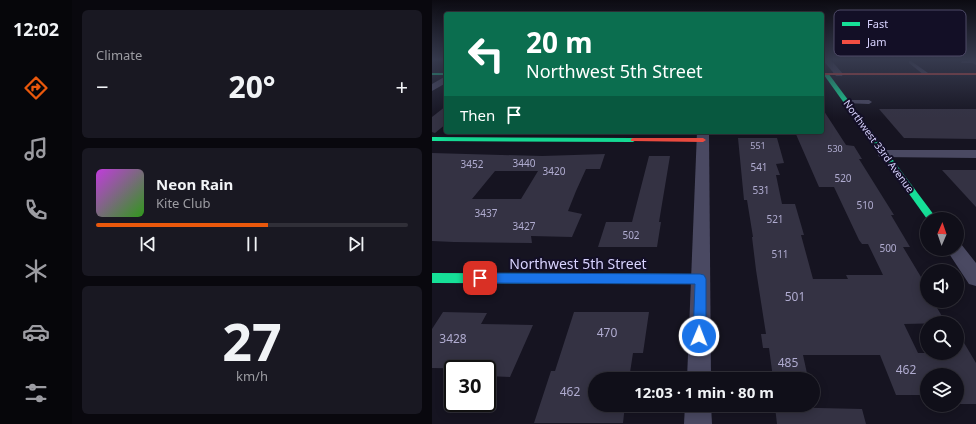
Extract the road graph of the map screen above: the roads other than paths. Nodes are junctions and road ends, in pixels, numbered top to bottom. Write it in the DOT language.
graph roads {
  1 [pos="444,80"];
  2 [pos="829,80"];
  3 [pos="432,88"];
  4 [pos="846,102"];
  5 [pos="869,102"];
  6 [pos="703,136"];
  7 [pos="432,139"];
  8 [pos="884,154"];
  9 [pos="976,154"];
  10 [pos="927,212"];
  11 [pos="960,256"];
  12 [pos="432,278"];
  13 [pos="976,278"];
  14 [pos="700,279"];
  15 [pos="699,372"];
  16 [pos="698,412"];
  17 [pos="698,424"];
  1 -- 3 [label="street"];
  2 -- 4 [label="street, Northwest 33rd Avenue"];
  4 -- 5 [label="lane"];
  4 -- 8 [label="street, Northwest 33rd Avenue"];
  6 -- 7 [label="street"];
  6 -- 14 [label="street"];
  8 -- 9 [label="street"];
  8 -- 10 [label="street, Northwest 33rd Avenue"];
  11 -- 13 [label="street"];
  12 -- 14 [label="street, Northwest 5th Street"];
  14 -- 15 [label="street"];
  16 -- 17 [label="street"];
}
